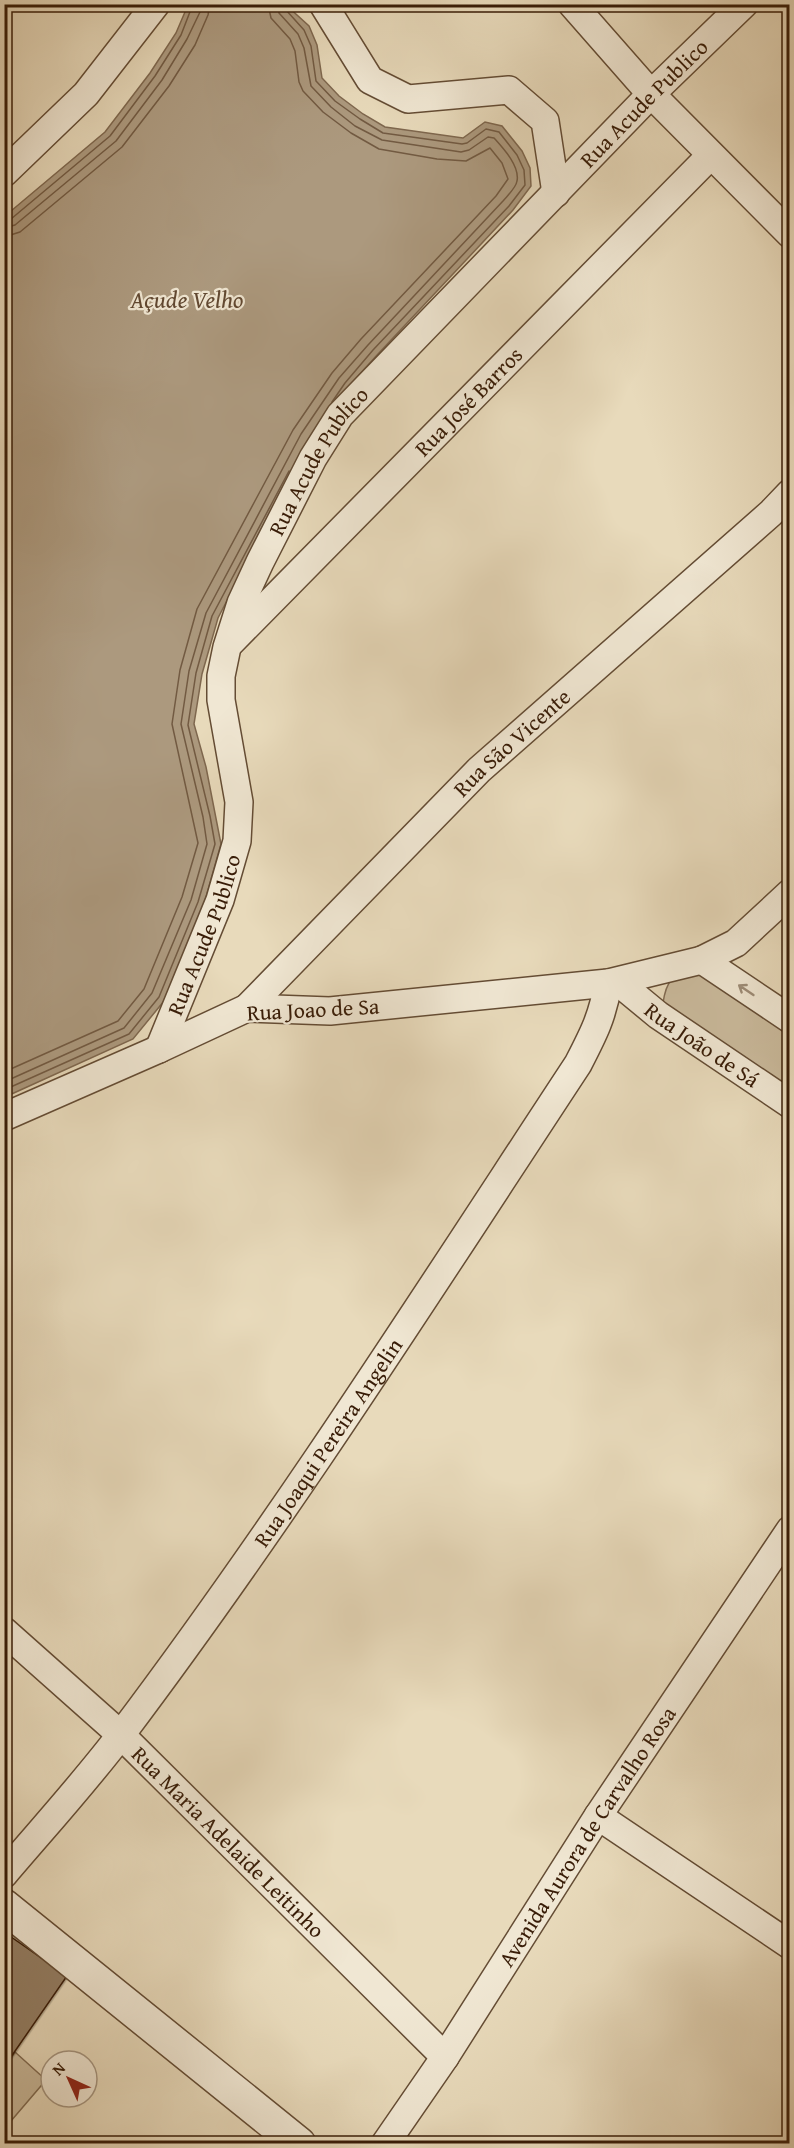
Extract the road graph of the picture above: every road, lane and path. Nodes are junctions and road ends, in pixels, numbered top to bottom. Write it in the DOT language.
graph roads {
  1 [pos="156,4"];
  2 [pos="323,4"];
  3 [pos="572,4"];
  4 [pos="744,4"];
  5 [pos="651,94"];
  6 [pos="710,156"];
  7 [pos="4,173"];
  8 [pos="556,193"];
  9 [pos="789,234"];
  10 [pos="789,493"];
  11 [pos="227,647"];
  12 [pos="789,893"];
  13 [pos="702,960"];
  14 [pos="613,983"];
  15 [pos="247,1008"];
  16 [pos="789,1019"];
  17 [pos="159,1049"];
  18 [pos="789,1104"];
  19 [pos="4,1117"];
  20 [pos="789,1530"];
  21 [pos="4,1631"];
  22 [pos="121,1735"];
  23 [pos="598,1816"];
  24 [pos="4,1874"];
  25 [pos="4,1906"];
  26 [pos="789,1945"];
  27 [pos="445,2057"];
  28 [pos="299,2144"];
  29 [pos="385,2144"];
  1 -- 7 [label="street"];
  2 -- 8 [label="street"];
  3 -- 5 [label="street"];
  4 -- 5 [label="street, Rua Acude Publico"];
  5 -- 6 [label="street"];
  5 -- 8 [label="street, Rua Acude Publico"];
  6 -- 9 [label="street"];
  6 -- 11 [label="street, Rua José Barros"];
  8 -- 11 [label="street, Rua Acude Publico"];
  10 -- 15 [label="street, Rua São Vicente"];
  11 -- 17 [label="street, Rua Acude Publico"];
  12 -- 13 [label="street, Rua Joao de Sa"];
  13 -- 14 [label="street, Rua Joao de Sa"];
  16 -- 13 [label="street, one-way"];
  14 -- 15 [label="street, Rua Joao de Sa"];
  14 -- 18 [label="street, Rua João de Sá"];
  14 -- 22 [label="street, Rua Joaqui Pereira Angelin"];
  15 -- 17 [label="street, Rua Joao de Sa"];
  17 -- 19 [label="street, Rua Joao de Sa"];
  20 -- 23 [label="street, Avenida Aurora de Carvalho Rosa"];
  21 -- 22 [label="street, Rua Maria Adelaide Leitinho"];
  22 -- 24 [label="street, Rua Joaqui Pereira Angelin"];
  22 -- 27 [label="street, Rua Maria Adelaide Leitinho"];
  23 -- 26 [label="street"];
  23 -- 27 [label="street, Avenida Aurora de Carvalho Rosa"];
  25 -- 28 [label="street"];
  27 -- 29 [label="street, Avenida Aurora de Carvalho Rosa"];
}
